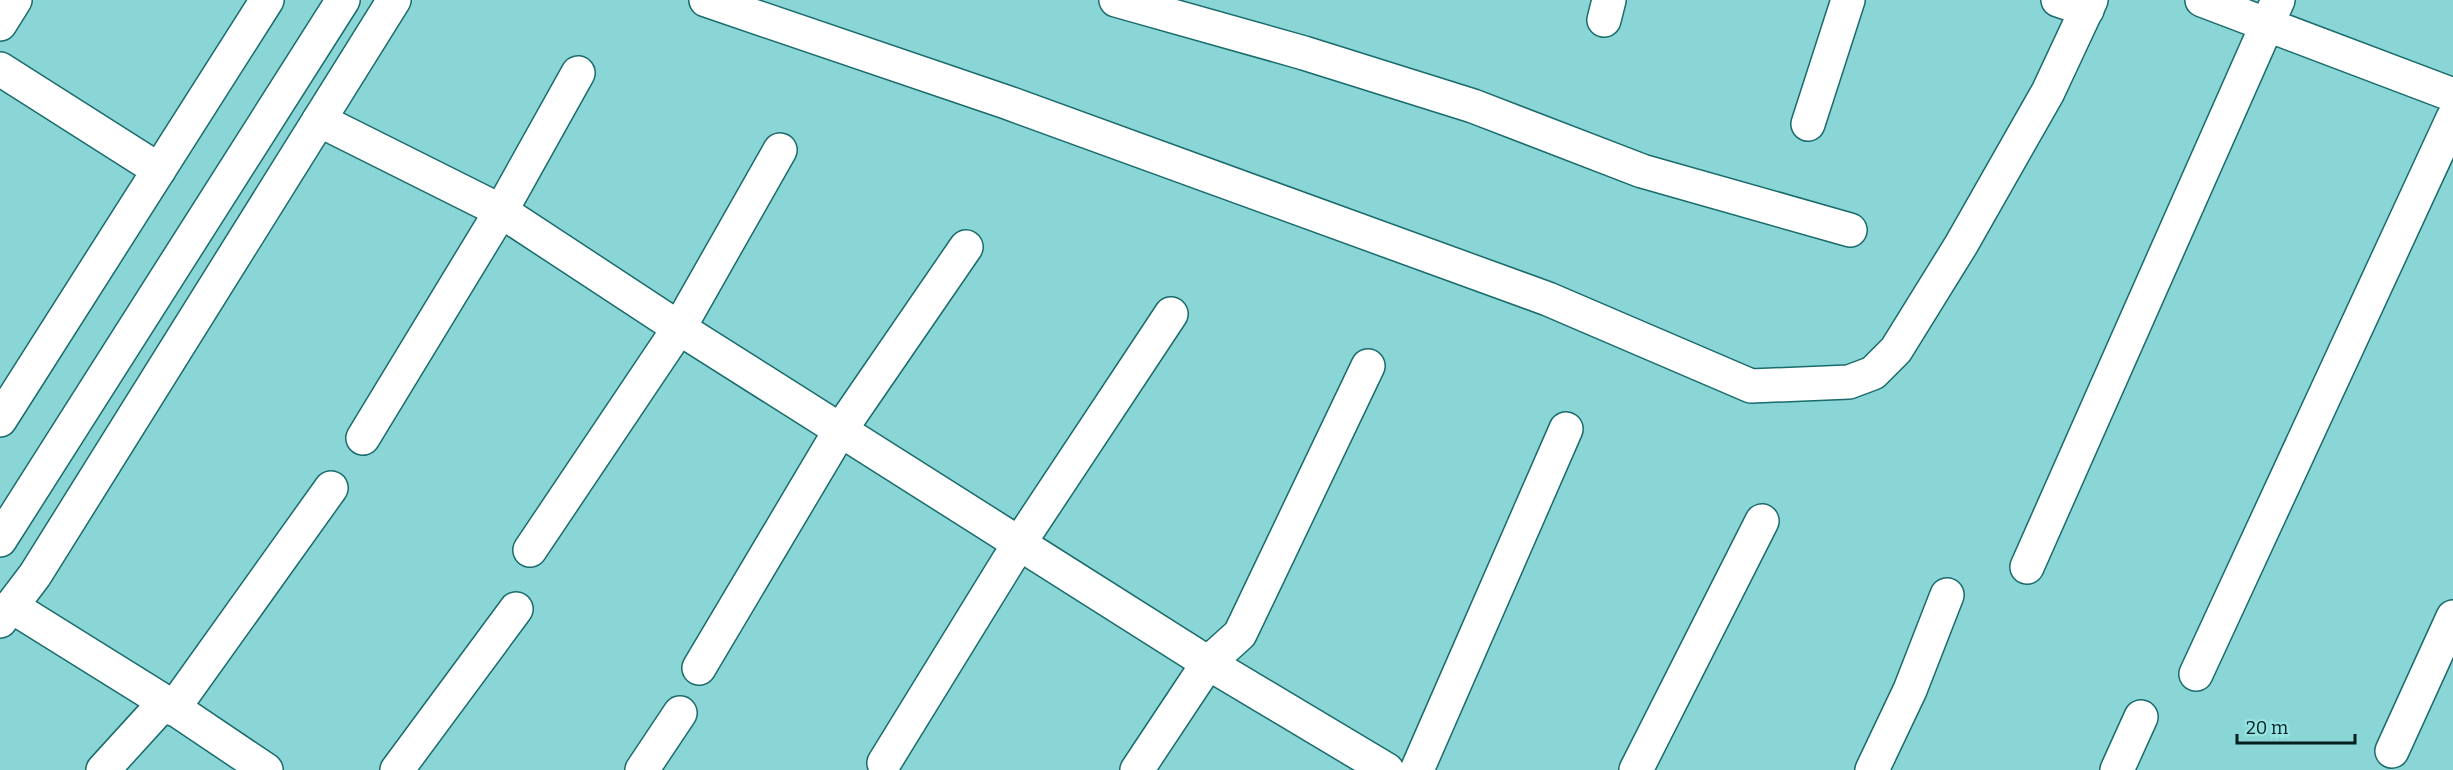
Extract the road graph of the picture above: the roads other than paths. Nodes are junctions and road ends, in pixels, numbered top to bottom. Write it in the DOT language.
graph roads {
  1 [pos="15,0"];
  2 [pos="267,0"];
  3 [pos="343,0"];
  4 [pos="394,0"];
  5 [pos="706,0"];
  6 [pos="1116,0"];
  7 [pos="1848,0"];
  8 [pos="2202,0"];
  9 [pos="2079,3"];
  10 [pos="2272,12"];
  11 [pos="0,24"];
  12 [pos="0,69"];
  13 [pos="578,73"];
  14 [pos="2453,95"];
  15 [pos="2453,118"];
  16 [pos="319,120"];
  17 [pos="1808,124"];
  18 [pos="780,150"];
  19 [pos="159,170"];
  20 [pos="501,211"];
  21 [pos="1850,230"];
  22 [pos="966,247"];
  23 [pos="1171,314"];
  24 [pos="679,328"];
  25 [pos="1368,366"];
  26 [pos="0,420"];
  27 [pos="841,429"];
  28 [pos="1566,429"];
  29 [pos="363,438"];
  30 [pos="331,488"];
  31 [pos="1762,521"];
  32 [pos="0,540"];
  33 [pos="1020,542"];
  34 [pos="530,550"];
  35 [pos="2027,567"];
  36 [pos="1947,596"];
  37 [pos="516,609"];
  38 [pos="6,614"];
  39 [pos="2453,617"];
  40 [pos="1208,663"];
  41 [pos="699,668"];
  42 [pos="2196,674"];
  43 [pos="169,705"];
  44 [pos="680,713"];
  45 [pos="2141,717"];
  46 [pos="2392,751"];
  47 [pos="884,764"];
  48 [pos="103,770"];
  49 [pos="266,770"];
  50 [pos="397,770"];
  51 [pos="642,770"];
  52 [pos="1137,770"];
  53 [pos="1387,770"];
  54 [pos="1417,770"];
  55 [pos="1636,770"];
  56 [pos="1872,770"];
  57 [pos="2117,770"];
  1 -- 11 [label="street"];
  2 -- 19 [label="street"];
  3 -- 32 [label="street"];
  4 -- 16 [label="street"];
  5 -- 9 [label="street"];
  6 -- 21 [label="street"];
  7 -- 17 [label="street"];
  8 -- 10 [label="street"];
  10 -- 14 [label="street"];
  10 -- 35 [label="street"];
  12 -- 19 [label="street"];
  13 -- 20 [label="street"];
  15 -- 42 [label="street"];
  16 -- 20 [label="street"];
  16 -- 38 [label="street"];
  18 -- 24 [label="street"];
  19 -- 26 [label="street"];
  20 -- 24 [label="street"];
  20 -- 29 [label="street"];
  22 -- 27 [label="street"];
  23 -- 33 [label="street"];
  24 -- 27 [label="street"];
  24 -- 34 [label="street"];
  25 -- 40 [label="street"];
  27 -- 33 [label="street"];
  27 -- 41 [label="street"];
  28 -- 54 [label="street"];
  30 -- 43 [label="street"];
  31 -- 55 [label="street"];
  33 -- 40 [label="street"];
  33 -- 47 [label="street"];
  36 -- 56 [label="street"];
  37 -- 50 [label="street"];
  38 -- 43 [label="street"];
  39 -- 46 [label="street"];
  40 -- 52 [label="street"];
  40 -- 53 [label="street"];
  43 -- 48 [label="street"];
  43 -- 49 [label="street"];
  44 -- 51 [label="street"];
  45 -- 57 [label="street"];
}
